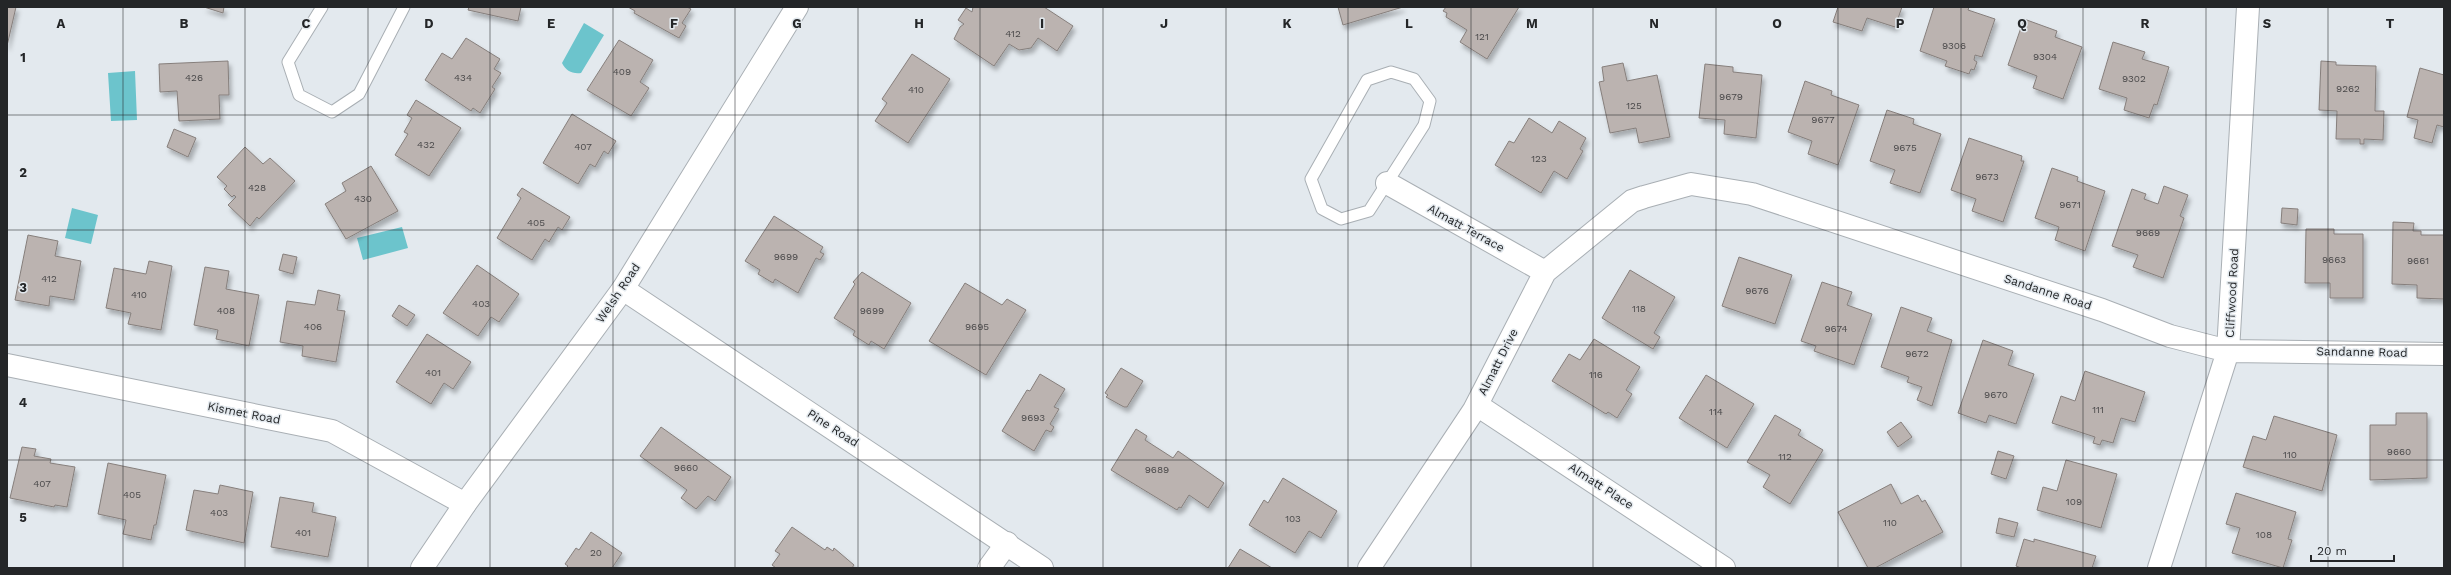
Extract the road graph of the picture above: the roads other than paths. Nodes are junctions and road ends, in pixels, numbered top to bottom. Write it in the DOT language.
graph roads {
  1 [pos="322,7"];
  2 [pos="404,7"];
  3 [pos="797,7"];
  4 [pos="2248,7"];
  5 [pos="1387,183"];
  6 [pos="1660,192"];
  7 [pos="1545,272"];
  8 [pos="623,289"];
  9 [pos="2228,351"];
  10 [pos="2444,354"];
  11 [pos="7,365"];
  12 [pos="1477,404"];
  13 [pos="465,504"];
  14 [pos="1007,543"];
  15 [pos="422,568"];
  16 [pos="989,568"];
  17 [pos="1042,568"];
  18 [pos="1369,568"];
  19 [pos="1724,568"];
  20 [pos="2159,568"];
  1 -- 2 [label="lane"];
  3 -- 8 [label="street, Welsh Road"];
  4 -- 9 [label="street, Cliffwood Road"];
  5 -- 5 [label="lane"];
  5 -- 7 [label="street, Almatt Terrace"];
  6 -- 7 [label="street, Almatt Drive"];
  6 -- 9 [label="street, Sandanne Road"];
  7 -- 12 [label="street, Almatt Drive"];
  8 -- 13 [label="street, Welsh Road"];
  8 -- 14 [label="street, Pine Road"];
  9 -- 10 [label="street, Sandanne Road"];
  9 -- 20 [label="street, Cliffwood Road"];
  11 -- 13 [label="street, Kismet Road"];
  12 -- 18 [label="street, Almatt Drive"];
  12 -- 19 [label="street, Almatt Place"];
  13 -- 15 [label="street, Welsh Road"];
  14 -- 16 [label="street"];
  14 -- 17 [label="street, Pine Road"];
}
